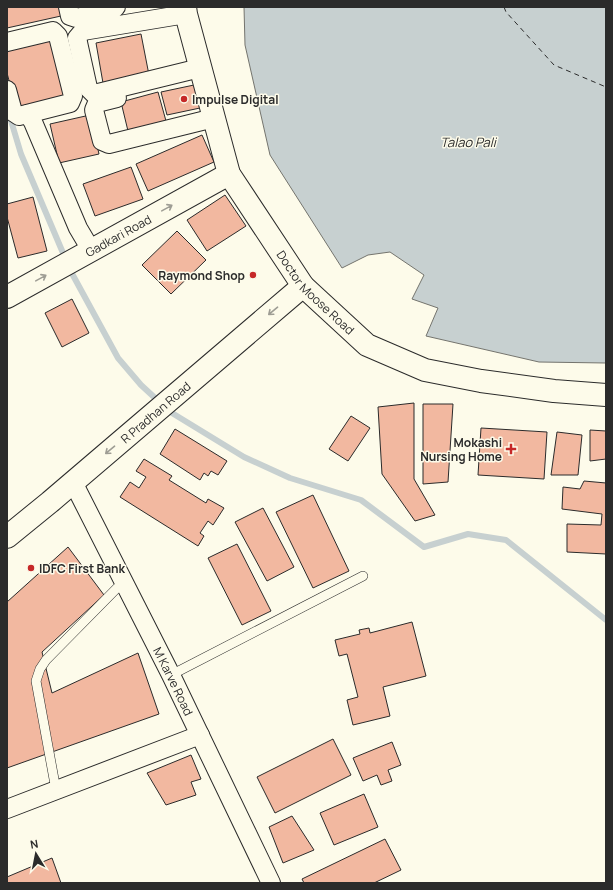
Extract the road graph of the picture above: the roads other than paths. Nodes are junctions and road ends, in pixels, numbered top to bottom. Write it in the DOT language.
graph roads {
  1 [pos="68,7"];
  2 [pos="116,7"];
  3 [pos="185,10"];
  4 [pos="7,42"];
  5 [pos="201,73"];
  6 [pos="7,90"];
  7 [pos="85,104"];
  8 [pos="30,118"];
  9 [pos="214,118"];
  10 [pos="230,174"];
  11 [pos="91,250"];
  12 [pos="303,286"];
  13 [pos="7,297"];
  14 [pos="606,395"];
  15 [pos="73,482"];
  16 [pos="7,537"];
  17 [pos="364,576"];
  18 [pos="117,588"];
  19 [pos="171,675"];
  20 [pos="200,735"];
  21 [pos="56,790"];
  22 [pos="7,809"];
  23 [pos="271,883"];
  1 -- 2 [label="street"];
  3 -- 5 [label="street, Doctor Moose Road"];
  3 -- 5 [label="street"];
  4 -- 8 [label="street"];
  5 -- 9 [label="street, Doctor Moose Road"];
  5 -- 9 [label="street"];
  6 -- 8 [label="street"];
  7 -- 8 [label="street"];
  8 -- 11 [label="street"];
  9 -- 10 [label="street, Doctor Moose Road"];
  11 -- 10 [label="street, Gadkari Road, one-way"];
  10 -- 12 [label="street, Doctor Moose Road"];
  13 -- 11 [label="street, Gadkari Road, one-way"];
  12 -- 14 [label="street, Doctor Moose Road"];
  12 -- 15 [label="street, R Pradhan Road, one-way"];
  15 -- 16 [label="street, R Pradhan Road"];
  15 -- 19 [label="street, M Karve Road"];
  17 -- 19 [label="lane"];
  18 -- 21 [label="lane"];
  19 -- 20 [label="street, M Karve Road"];
  20 -- 21 [label="street"];
  20 -- 23 [label="street, M Karve Road"];
  21 -- 22 [label="street"];
}
